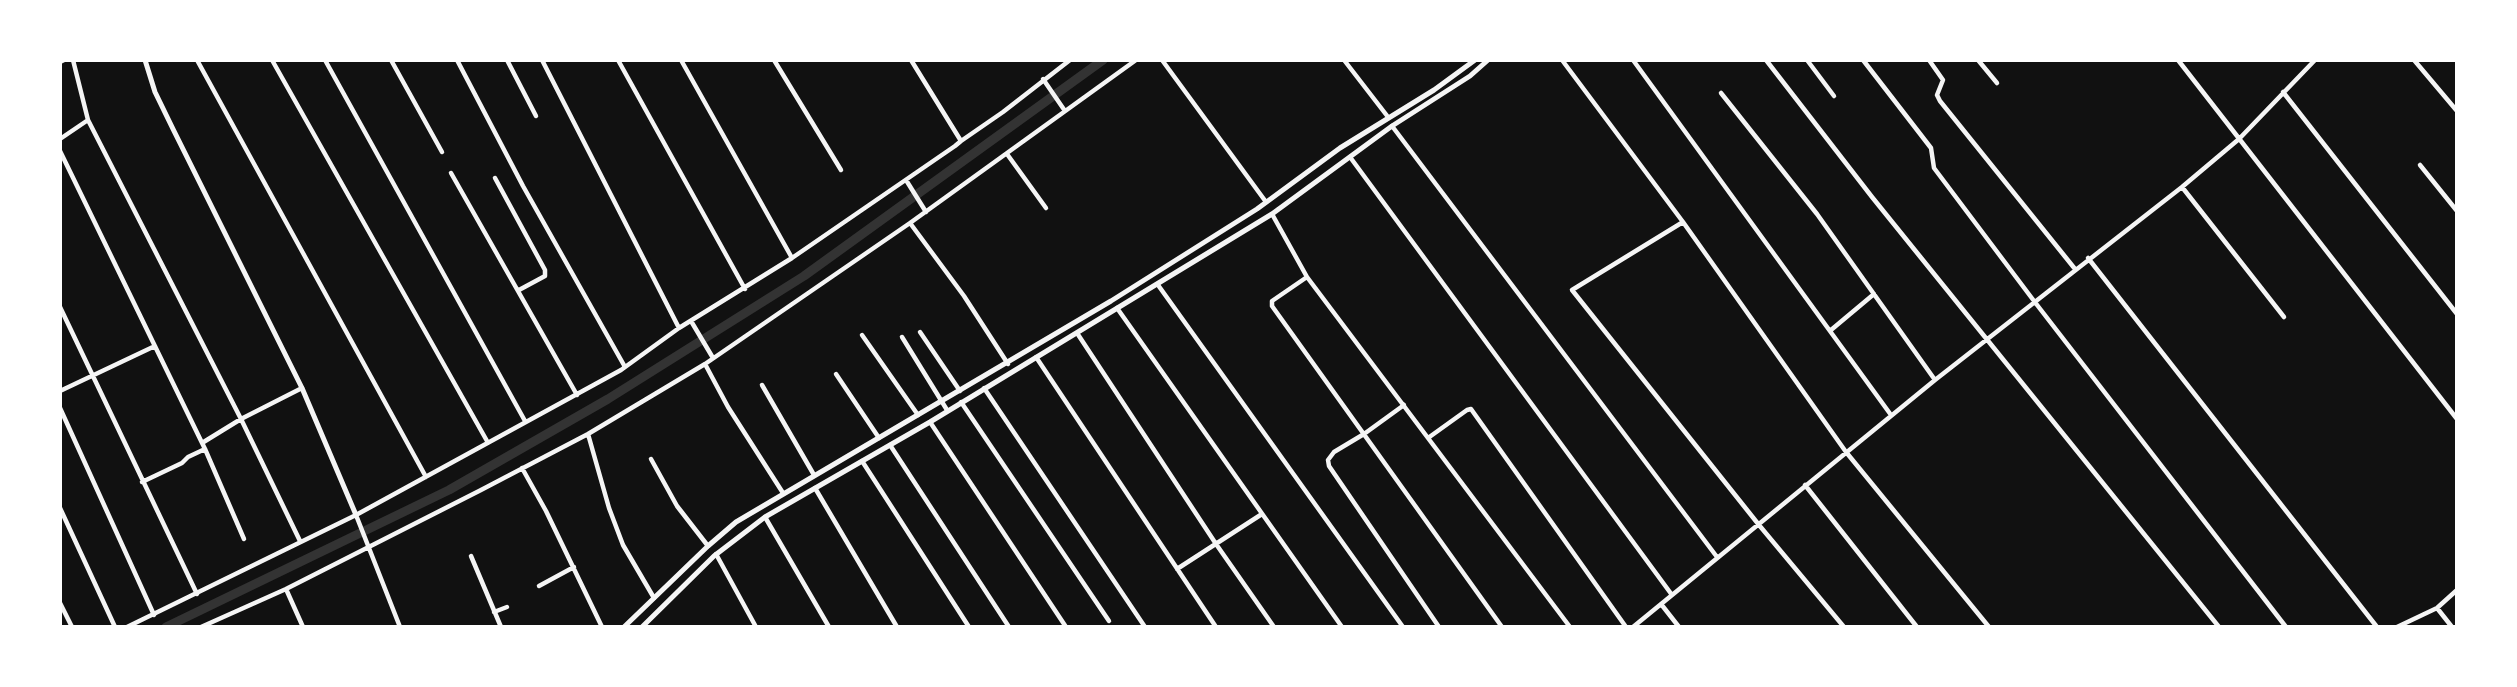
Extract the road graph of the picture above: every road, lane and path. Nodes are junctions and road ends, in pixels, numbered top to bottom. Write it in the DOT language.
graph roads {
  1 [pos="64,60"];
  2 [pos="73,60"];
  3 [pos="145,60"];
  4 [pos="197,60"];
  5 [pos="272,60"];
  6 [pos="325,60"];
  7 [pos="391,60"];
  8 [pos="457,60"];
  9 [pos="507,60"];
  10 [pos="542,60"];
  11 [pos="618,60"];
  12 [pos="681,60"];
  13 [pos="774,60"];
  14 [pos="911,60"];
  15 [pos="1068,60"];
  16 [pos="1136,60"];
  17 [pos="1162,60"];
  18 [pos="1344,60"];
  19 [pos="1475,60"];
  20 [pos="1488,60"];
  21 [pos="1562,60"];
  22 [pos="1633,60"];
  23 [pos="1766,60"];
  24 [pos="1807,60"];
  25 [pos="1863,60"];
  26 [pos="1929,60"];
  27 [pos="1978,60"];
  28 [pos="2178,60"];
  29 [pos="2315,60"];
  30 [pos="2414,60"];
  31 [pos="60,62"];
  32 [pos="1044,79"];
  33 [pos="1997,83"];
  34 [pos="2283,92"];
  35 [pos="1721,93"];
  36 [pos="1834,96"];
  37 [pos="1065,111"];
  38 [pos="2457,111"];
  39 [pos="536,116"];
  40 [pos="1388,117"];
  41 [pos="88,120"];
  42 [pos="1392,126"];
  43 [pos="60,139"];
  44 [pos="2239,139"];
  45 [pos="961,141"];
  46 [pos="60,151"];
  47 [pos="442,152"];
  48 [pos="1007,154"];
  49 [pos="1350,157"];
  50 [pos="2420,165"];
  51 [pos="841,170"];
  52 [pos="452,173"];
  53 [pos="495,178"];
  54 [pos="906,180"];
  55 [pos="2182,187"];
  56 [pos="1266,202"];
  57 [pos="1046,208"];
  58 [pos="926,212"];
  59 [pos="2457,212"];
  60 [pos="1272,214"];
  61 [pos="1683,222"];
  62 [pos="910,223"];
  63 [pos="792,258"];
  64 [pos="2088,258"];
  65 [pos="2075,269"];
  66 [pos="1307,277"];
  67 [pos="1158,285"];
  68 [pos="745,289"];
  69 [pos="519,290"];
  70 [pos="1129,290"];
  71 [pos="1874,294"];
  72 [pos="1135,297"];
  73 [pos="2034,301"];
  74 [pos="60,307"];
  75 [pos="1117,308"];
  76 [pos="2457,314"];
  77 [pos="2284,316"];
  78 [pos="692,323"];
  79 [pos="679,328"];
  80 [pos="1831,330"];
  81 [pos="920,332"];
  82 [pos="1077,333"];
  83 [pos="862,335"];
  84 [pos="902,337"];
  85 [pos="1986,339"];
  86 [pos="155,346"];
  87 [pos="1036,357"];
  88 [pos="713,358"];
  89 [pos="705,364"];
  90 [pos="1008,364"];
  91 [pos="625,367"];
  92 [pos="836,374"];
  93 [pos="92,378"];
  94 [pos="1935,380"];
  95 [pos="762,385"];
  96 [pos="302,388"];
  97 [pos="984,388"];
  98 [pos="60,391"];
  99 [pos="960,391"];
  100 [pos="577,395"];
  101 [pos="941,401"];
  102 [pos="961,402"];
  103 [pos="1404,405"];
  104 [pos="60,408"];
  105 [pos="947,410"];
  106 [pos="918,415"];
  107 [pos="1891,416"];
  108 [pos="241,419"];
  109 [pos="2457,419"];
  110 [pos="525,421"];
  111 [pos="930,422"];
  112 [pos="588,434"];
  113 [pos="1364,434"];
  114 [pos="879,438"];
  115 [pos="1428,438"];
  116 [pos="487,441"];
  117 [pos="890,444"];
  118 [pos="204,446"];
  119 [pos="1846,452"];
  120 [pos="651,459"];
  121 [pos="862,461"];
  122 [pos="522,468"];
  123 [pos="814,475"];
  124 [pos="426,477"];
  125 [pos="142,482"];
  126 [pos="1805,486"];
  127 [pos="815,488"];
  128 [pos="783,493"];
  129 [pos="60,508"];
  130 [pos="1262,514"];
  131 [pos="356,515"];
  132 [pos="765,517"];
  133 [pos="1759,525"];
  134 [pos="244,539"];
  135 [pos="300,542"];
  136 [pos="1216,544"];
  137 [pos="369,546"];
  138 [pos="708,546"];
  139 [pos="716,554"];
  140 [pos="471,556"];
  141 [pos="1717,557"];
  142 [pos="574,567"];
  143 [pos="1177,569"];
  144 [pos="539,586"];
  145 [pos="286,589"];
  146 [pos="2457,590"];
  147 [pos="196,594"];
  148 [pos="1671,595"];
  149 [pos="654,598"];
  150 [pos="60,603"];
  151 [pos="1661,604"];
  152 [pos="507,607"];
  153 [pos="2437,608"];
  154 [pos="494,612"];
  155 [pos="154,615"];
  156 [pos="1109,621"];
  157 [pos="72,627"];
  158 [pos="116,627"];
  159 [pos="127,627"];
  160 [pos="201,627"];
  161 [pos="303,627"];
  162 [pos="400,627"];
  163 [pos="501,627"];
  164 [pos="602,627"];
  165 [pos="624,627"];
  166 [pos="642,627"];
  167 [pos="756,627"];
  168 [pos="829,627"];
  169 [pos="897,627"];
  170 [pos="969,627"];
  171 [pos="1009,627"];
  172 [pos="1066,627"];
  173 [pos="1145,627"];
  174 [pos="1216,627"];
  175 [pos="1274,627"];
  176 [pos="1342,627"];
  177 [pos="1403,627"];
  178 [pos="1439,627"];
  179 [pos="1502,627"];
  180 [pos="1570,627"];
  181 [pos="1626,627"];
  182 [pos="1633,627"];
  183 [pos="1679,627"];
  184 [pos="1844,627"];
  185 [pos="1917,627"];
  186 [pos="1989,627"];
  187 [pos="2219,627"];
  188 [pos="2286,627"];
  189 [pos="2377,627"];
  190 [pos="2397,627"];
  191 [pos="2452,627"];
  1 -- 31 [label="street"];
  2 -- 41 [label="street"];
  3 -- 96 [label="street"];
  4 -- 124 [label="street"];
  5 -- 116 [label="street"];
  6 -- 110 [label="street"];
  7 -- 47 [label="street"];
  8 -- 91 [label="street"];
  9 -- 39 [label="street"];
  10 -- 79 [label="street"];
  11 -- 68 [label="street"];
  12 -- 63 [label="street"];
  13 -- 51 [label="street"];
  14 -- 45 [label="street"];
  15 -- 32 [label="street"];
  16 -- 37 [label="street"];
  17 -- 56 [label="street"];
  18 -- 40 [label="street"];
  19 -- 40 [label="street"];
  20 -- 42 [label="street"];
  21 -- 61 [label="street"];
  22 -- 80 [label="street"];
  23 -- 85 [label="street"];
  24 -- 36 [label="street"];
  25 -- 73 [label="street"];
  26 -- 65 [label="street"];
  27 -- 33 [label="street"];
  28 -- 44 [label="street"];
  29 -- 34 [label="street"];
  30 -- 38 [label="street"];
  32 -- 37 [label="street"];
  32 -- 45 [label="street"];
  34 -- 44 [label="street"];
  34 -- 76 [label="street"];
  35 -- 71 [label="street"];
  37 -- 48 [label="street"];
  40 -- 56 [label="street"];
  41 -- 43 [label="street"];
  41 -- 108 [label="street"];
  42 -- 49 [label="street"];
  42 -- 141 [label="street"];
  44 -- 55 [label="street"];
  44 -- 109 [label="street"];
  45 -- 54 [label="street"];
  46 -- 86 [label="street"];
  48 -- 57 [label="street"];
  48 -- 58 [label="street"];
  49 -- 60 [label="street"];
  49 -- 148 [label="street"];
  50 -- 59 [label="street"];
  52 -- 69 [label="street"];
  53 -- 69 [label="street"];
  54 -- 58 [label="street"];
  54 -- 63 [label="street"];
  55 -- 64 [label="street"];
  55 -- 77 [label="street"];
  56 -- 70 [label="street"];
  58 -- 62 [label="street"];
  60 -- 66 [label="street"];
  60 -- 67 [label="street"];
  61 -- 119 [label="street"];
  61 -- 133 [label="street"];
  62 -- 88 [label="street"];
  62 -- 90 [label="street"];
  63 -- 68 [label="street"];
  64 -- 65 [label="street"];
  64 -- 189 [label="street"];
  65 -- 73 [label="street"];
  66 -- 103 [label="street"];
  66 -- 113 [label="street"];
  67 -- 72 [label="street"];
  67 -- 177 [label="street"];
  68 -- 78 [label="street"];
  69 -- 100 [label="street"];
  70 -- 72 [label="street"];
  70 -- 90 [label="street"];
  71 -- 80 [label="street"];
  71 -- 94 [label="street"];
  72 -- 75 [label="street"];
  73 -- 85 [label="street"];
  73 -- 188 [label="street"];
  74 -- 93 [label="street"];
  75 -- 82 [label="street"];
  75 -- 130 [label="street"];
  78 -- 79 [label="street"];
  78 -- 88 [label="street"];
  79 -- 91 [label="street"];
  80 -- 107 [label="street"];
  81 -- 99 [label="street"];
  82 -- 87 [label="street"];
  82 -- 136 [label="street"];
  83 -- 106 [label="street"];
  84 -- 101 [label="street"];
  85 -- 94 [label="street"];
  85 -- 187 [label="street"];
  86 -- 93 [label="street"];
  86 -- 118 [label="street"];
  87 -- 97 [label="street"];
  87 -- 143 [label="street"];
  88 -- 89 [label="street"];
  89 -- 112 [label="street"];
  89 -- 128 [label="street"];
  90 -- 99 [label="street"];
  91 -- 100 [label="street"];
  92 -- 114 [label="street"];
  93 -- 98 [label="street"];
  93 -- 125 [label="street"];
  94 -- 107 [label="street"];
  95 -- 123 [label="street"];
  96 -- 108 [label="street"];
  96 -- 131 [label="street"];
  97 -- 102 [label="street"];
  97 -- 173 [label="street"];
  99 -- 101 [label="street"];
  100 -- 110 [label="street"];
  101 -- 105 [label="street"];
  101 -- 106 [label="street"];
  102 -- 105 [label="street"];
  102 -- 156 [label="street"];
  103 -- 113 [label="street"];
  103 -- 115 [label="street"];
  104 -- 155 [label="street"];
  105 -- 111 [label="street"];
  106 -- 114 [label="street"];
  107 -- 119 [label="street"];
  108 -- 118 [label="street"];
  108 -- 135 [label="street"];
  110 -- 116 [label="street"];
  111 -- 117 [label="street"];
  111 -- 172 [label="street"];
  112 -- 122 [label="street"];
  112 -- 149 [label="street"];
  113 -- 178 [label="street"];
  113 -- 179 [label="street"];
  114 -- 123 [label="street"];
  115 -- 180 [label="street"];
  115 -- 181 [label="street"];
  116 -- 124 [label="street"];
  117 -- 121 [label="street"];
  117 -- 171 [label="street"];
  118 -- 125 [label="street"];
  118 -- 134 [label="street"];
  119 -- 126 [label="street"];
  119 -- 186 [label="street"];
  120 -- 138 [label="street"];
  121 -- 127 [label="street"];
  121 -- 170 [label="street"];
  122 -- 137 [label="street"];
  122 -- 142 [label="street"];
  123 -- 128 [label="street"];
  124 -- 131 [label="street"];
  125 -- 147 [label="street"];
  126 -- 133 [label="street"];
  126 -- 185 [label="street"];
  127 -- 132 [label="street"];
  127 -- 169 [label="street"];
  128 -- 138 [label="street"];
  129 -- 158 [label="street"];
  130 -- 136 [label="street"];
  130 -- 176 [label="street"];
  131 -- 135 [label="street"];
  131 -- 137 [label="street"];
  132 -- 139 [label="street"];
  132 -- 168 [label="street"];
  133 -- 141 [label="street"];
  133 -- 184 [label="street"];
  135 -- 147 [label="street"];
  136 -- 143 [label="street"];
  136 -- 175 [label="street"];
  137 -- 145 [label="street"];
  137 -- 162 [label="street"];
  138 -- 149 [label="street"];
  139 -- 166 [label="street"];
  139 -- 167 [label="street"];
  140 -- 154 [label="street"];
  141 -- 148 [label="street"];
  142 -- 144 [label="street"];
  142 -- 164 [label="street"];
  143 -- 174 [label="street"];
  145 -- 160 [label="street"];
  145 -- 161 [label="street"];
  146 -- 153 [label="street"];
  147 -- 155 [label="street"];
  148 -- 151 [label="street"];
  149 -- 165 [label="street"];
  150 -- 157 [label="street"];
  151 -- 182 [label="street"];
  151 -- 183 [label="street"];
  152 -- 154 [label="street"];
  153 -- 190 [label="street"];
  153 -- 191 [label="street"];
  154 -- 163 [label="street"];
  155 -- 159 [label="street"];
}
